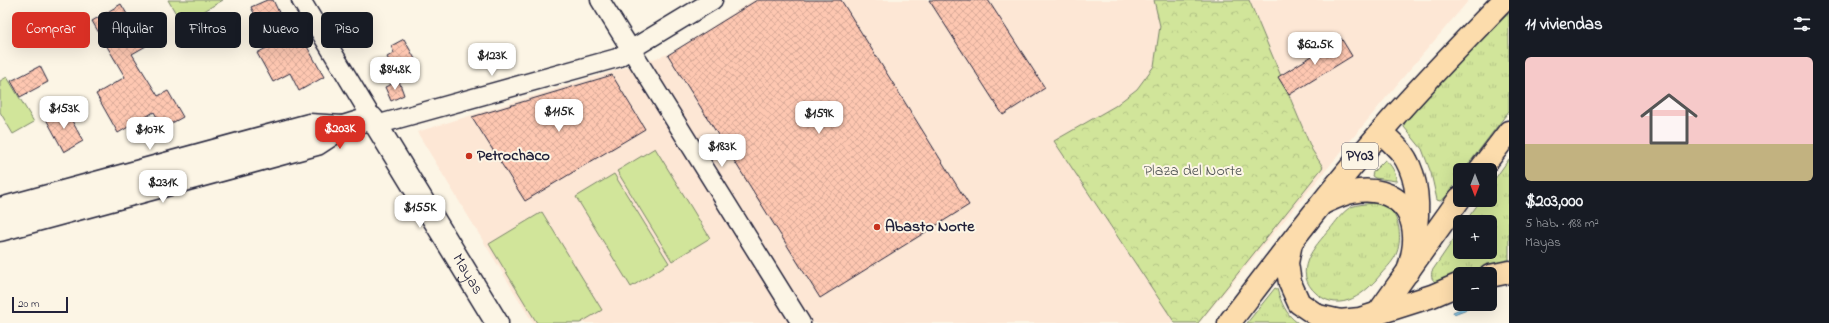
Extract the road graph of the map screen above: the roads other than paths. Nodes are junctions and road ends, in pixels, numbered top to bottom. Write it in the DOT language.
graph roads {
  1 [pos="301,0"];
  2 [pos="600,0"];
  3 [pos="713,0"];
  4 [pos="1504,0"];
  5 [pos="631,49"];
  6 [pos="374,121"];
  7 [pos="343,127"];
  8 [pos="1381,132"];
  9 [pos="1509,132"];
  10 [pos="1485,163"];
  11 [pos="1322,204"];
  12 [pos="1454,207"];
  13 [pos="0,209"];
  14 [pos="0,230"];
  15 [pos="1414,235"];
  16 [pos="1290,243"];
  17 [pos="1408,272"];
  18 [pos="1509,272"];
  19 [pos="1497,275"];
  20 [pos="1453,287"];
  21 [pos="1375,318"];
  22 [pos="497,323"];
  23 [pos="801,323"];
  24 [pos="1229,323"];
  1 -- 6 [label="street, Mayas"];
  2 -- 5 [label="street"];
  3 -- 5 [label="street"];
  4 -- 8 [label="highway, PY03"];
  5 -- 6 [label="street"];
  5 -- 23 [label="street"];
  6 -- 7 [label="street"];
  6 -- 22 [label="street, Mayas"];
  7 -- 13 [label="street"];
  7 -- 14 [label="street"];
  8 -- 11 [label="highway, PY03"];
  8 -- 15 [label="highway"];
  9 -- 10 [label="highway"];
  11 -- 15 [label="highway"];
  11 -- 16 [label="highway, PY03"];
  12 -- 17 [label="highway"];
  15 -- 17 [label="highway"];
  16 -- 21 [label="highway"];
  16 -- 24 [label="highway, PY03"];
  17 -- 21 [label="highway"];
  18 -- 19 [label="highway"];
  20 -- 21 [label="highway"];
}
